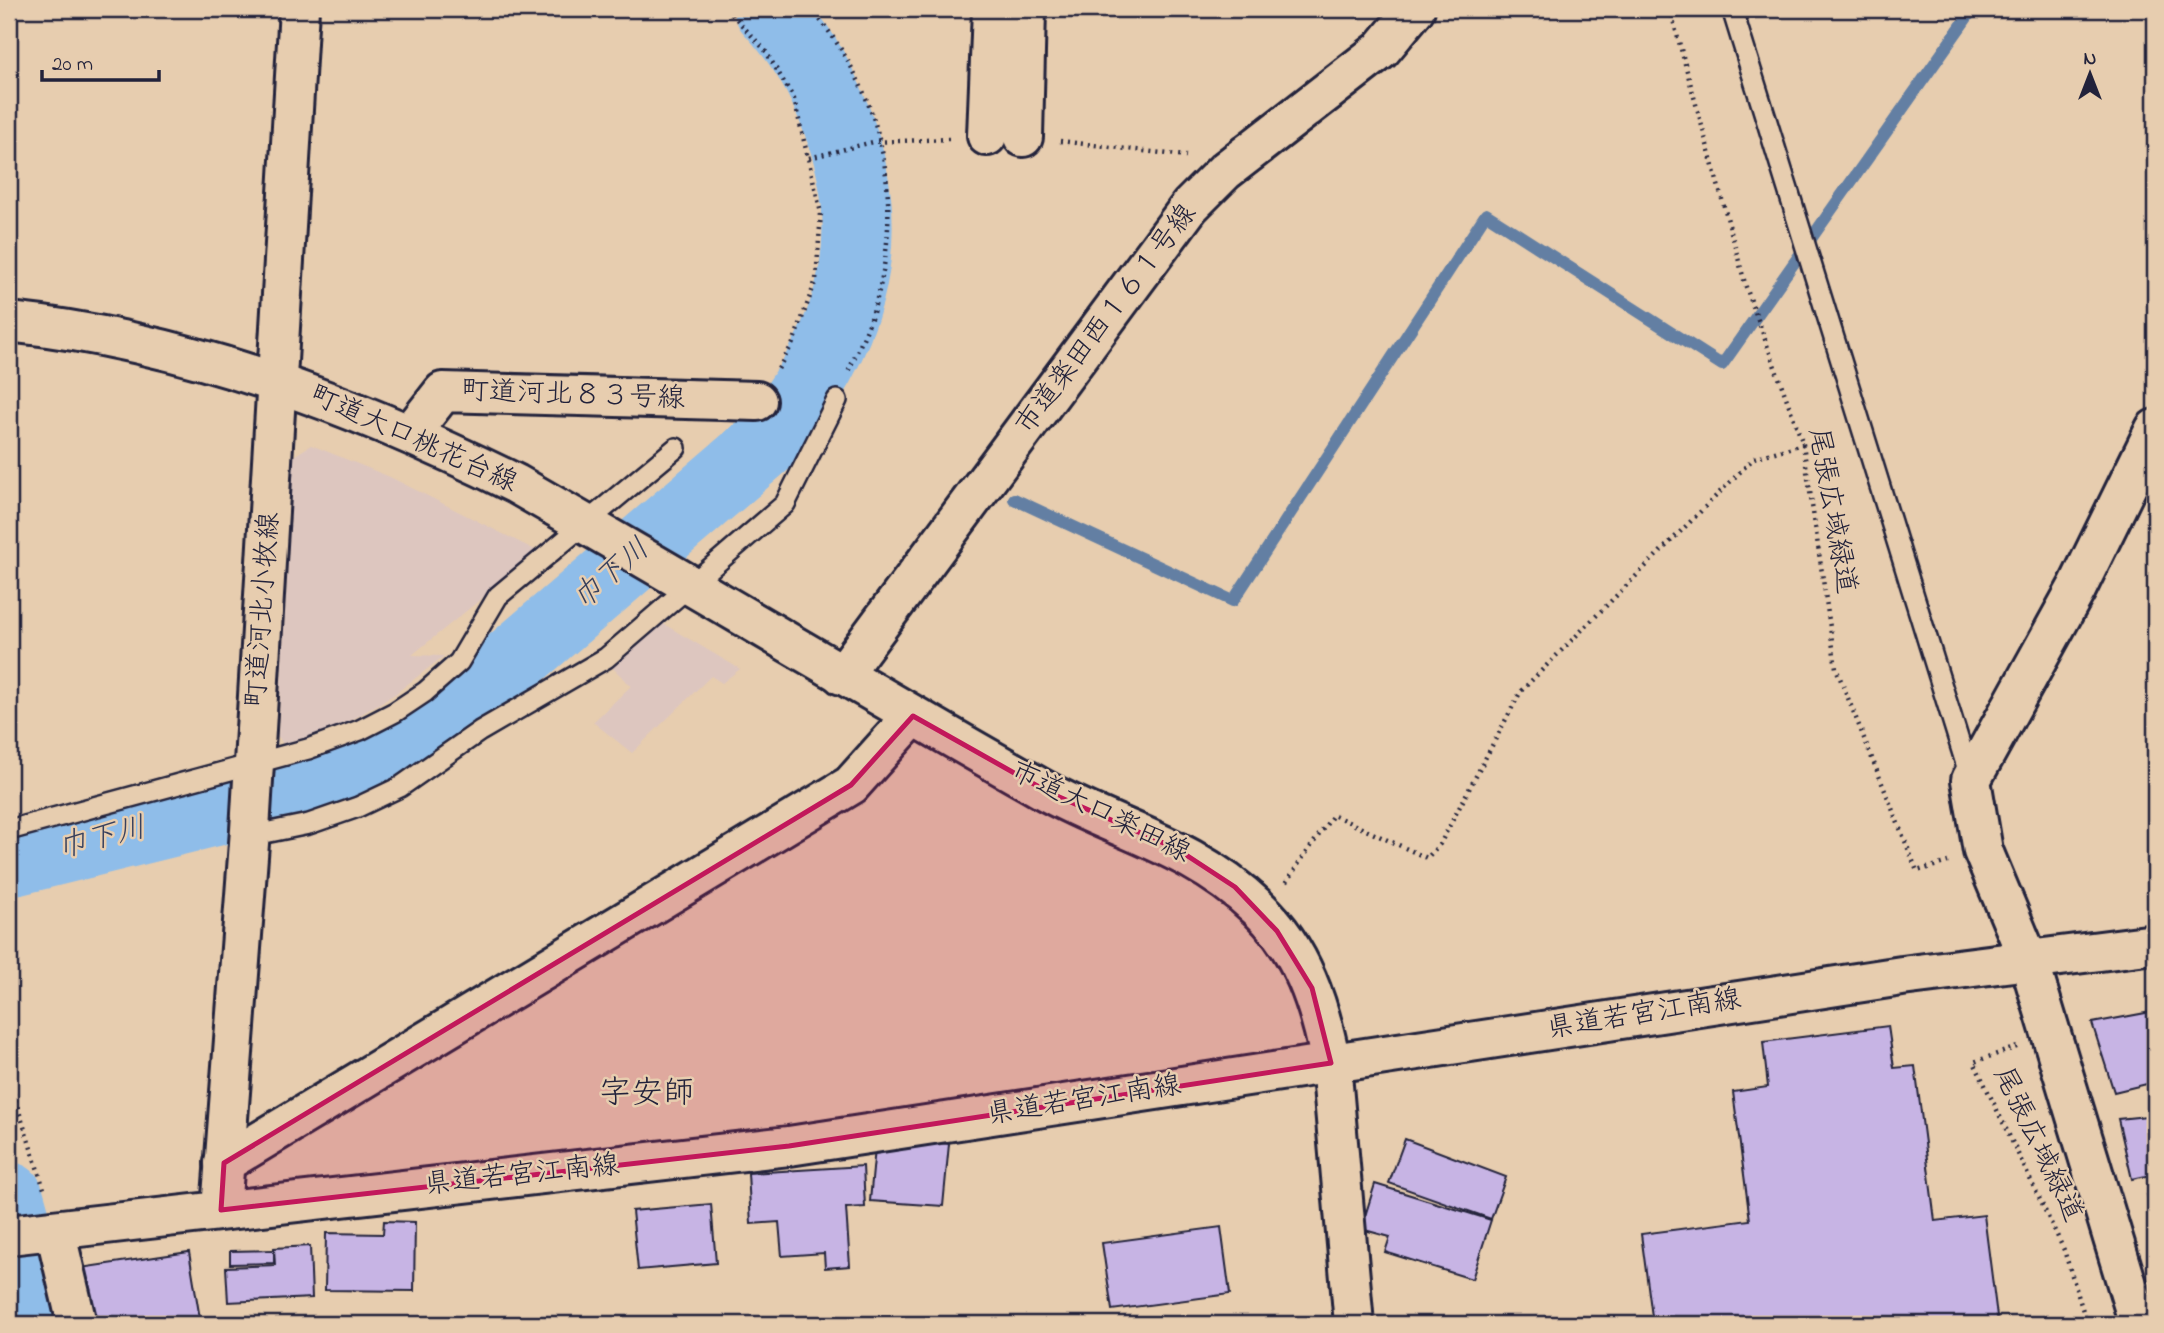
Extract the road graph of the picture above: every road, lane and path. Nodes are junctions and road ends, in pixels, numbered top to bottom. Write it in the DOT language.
graph roads {
  1 [pos="299,9"];
  2 [pos="727,9"];
  3 [pos="811,9"];
  4 [pos="992,9"];
  5 [pos="1026,9"];
  6 [pos="1415,9"];
  7 [pos="1670,9"];
  8 [pos="1732,9"];
  9 [pos="873,142"];
  10 [pos="812,157"];
  11 [pos="9,322"];
  12 [pos="278,383"];
  13 [pos="836,400"];
  14 [pos="757,401"];
  15 [pos="2155,429"];
  16 [pos="410,434"];
  17 [pos="1803,444"];
  18 [pos="676,449"];
  19 [pos="587,525"];
  20 [pos="689,585"];
  21 [pos="784,641"];
  22 [pos="842,675"];
  23 [pos="913,716"];
  24 [pos="254,766"];
  25 [pos="1971,780"];
  26 [pos="9,830"];
  27 [pos="250,833"];
  28 [pos="1983,851"];
  29 [pos="1261,910"];
  30 [pos="2155,944"];
  31 [pos="2029,961"];
  32 [pos="2051,1035"];
  33 [pos="1331,1063"];
  34 [pos="9,1080"];
  35 [pos="224,1163"];
  36 [pos="221,1210"];
  37 [pos="55,1230"];
  38 [pos="9,1235"];
  39 [pos="77,1324"];
  40 [pos="1354,1324"];
  41 [pos="2087,1324"];
  42 [pos="2139,1324"];
  1 -- 12 [label="street, 町道河北小牧線"];
  2 -- 10 [label="path"];
  3 -- 13 [label="path"];
  4 -- 5 [label="street"];
  6 -- 22 [label="street, 市道楽田西１６１号線"];
  7 -- 17 [label="path, 尾張広域緑道"];
  8 -- 25 [label="lane"];
  9 -- 10 [label="path"];
  10 -- 14 [label="path"];
  11 -- 12 [label="street, 町道大口桃花台線"];
  12 -- 16 [label="street, 町道大口桃花台線"];
  12 -- 24 [label="street, 町道河北小牧線"];
  13 -- 20 [label="lane"];
  14 -- 16 [label="street, 町道河北８３号線"];
  15 -- 25 [label="street"];
  16 -- 19 [label="street, 町道大口桃花台線"];
  17 -- 28 [label="path, 尾張広域緑道"];
  17 -- 29 [label="path"];
  18 -- 19 [label="lane"];
  19 -- 20 [label="street, 町道大口桃花台線"];
  19 -- 24 [label="lane"];
  20 -- 21 [label="street, 町道大口桃花台線"];
  20 -- 27 [label="lane"];
  21 -- 22 [label="street, 市道大口楽田線"];
  22 -- 23 [label="street, 市道大口楽田線"];
  23 -- 29 [label="street, 市道大口楽田線"];
  23 -- 35 [label="street"];
  24 -- 26 [label="lane"];
  24 -- 27 [label="street, 町道河北小牧線"];
  25 -- 28 [label="street"];
  27 -- 35 [label="street, 町道河北小牧線"];
  28 -- 31 [label="street"];
  29 -- 33 [label="street, 市道大口楽田線"];
  30 -- 31 [label="street, 県道若宮江南線"];
  31 -- 32 [label="street"];
  31 -- 33 [label="street, 県道若宮江南線"];
  32 -- 41 [label="path, 尾張広域緑道"];
  32 -- 42 [label="street"];
  33 -- 36 [label="street, 県道若宮江南線"];
  33 -- 40 [label="street, 市道大口楽田線"];
  34 -- 37 [label="path"];
  35 -- 36 [label="street, 町道河北小牧線"];
  36 -- 37 [label="street, 県道若宮江南線"];
  37 -- 38 [label="street, 県道若宮江南線"];
  37 -- 39 [label="street"];
}
